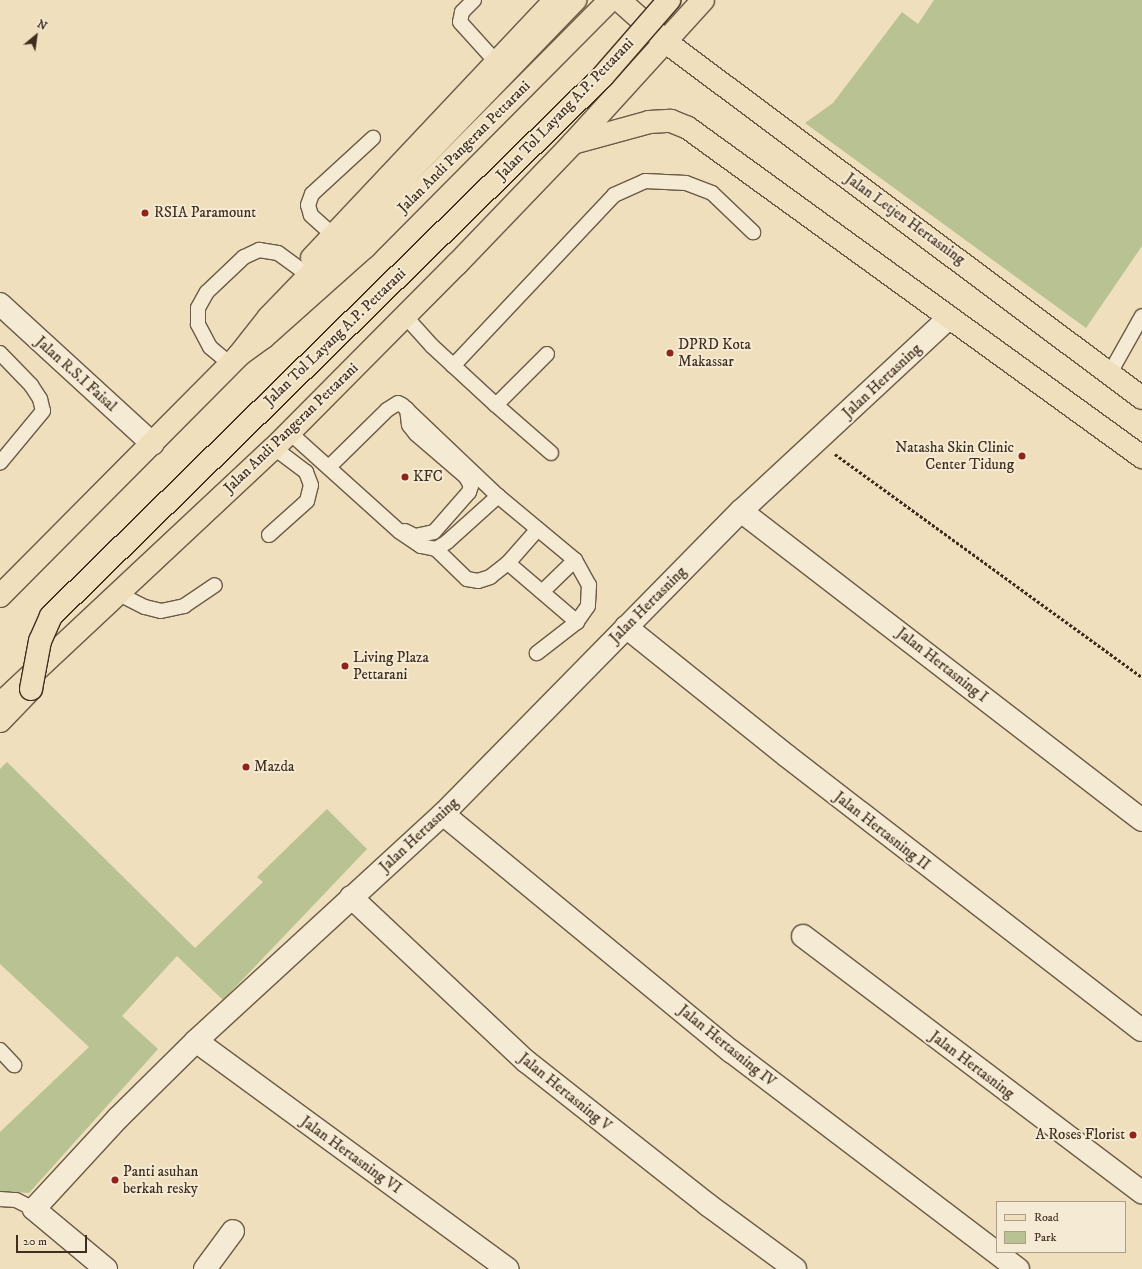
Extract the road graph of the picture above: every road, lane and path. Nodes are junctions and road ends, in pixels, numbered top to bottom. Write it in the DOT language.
graph roads {
  1 [pos="474,0"];
  2 [pos="555,0"];
  3 [pos="575,0"];
  4 [pos="610,0"];
  5 [pos="619,0"];
  6 [pos="669,0"];
  7 [pos="703,0"];
  8 [pos="666,42"];
  9 [pos="497,63"];
  10 [pos="373,138"];
  11 [pos="573,143"];
  12 [pos="753,232"];
  13 [pos="333,235"];
  14 [pos="301,270"];
  15 [pos="0,304"];
  16 [pos="405,316"];
  17 [pos="1142,316"];
  18 [pos="949,318"];
  19 [pos="0,353"];
  20 [pos="547,354"];
  21 [pos="231,356"];
  22 [pos="453,366"];
  23 [pos="1110,373"];
  24 [pos="1142,398"];
  25 [pos="496,405"];
  26 [pos="407,409"];
  27 [pos="289,432"];
  28 [pos="817,441"];
  29 [pos="153,444"];
  30 [pos="274,448"];
  31 [pos="551,453"];
  32 [pos="1142,457"];
  33 [pos="0,463"];
  34 [pos="329,467"];
  35 [pos="342,479"];
  36 [pos="498,496"];
  37 [pos="741,511"];
  38 [pos="538,529"];
  39 [pos="269,535"];
  40 [pos="436,549"];
  41 [pos="575,560"];
  42 [pos="508,563"];
  43 [pos="215,584"];
  44 [pos="3,587"];
  45 [pos="542,592"];
  46 [pos="117,593"];
  47 [pos="577,622"];
  48 [pos="626,627"];
  49 [pos="537,653"];
  50 [pos="38,667"];
  51 [pos="1142,677"];
  52 [pos="28,699"];
  53 [pos="0,704"];
  54 [pos="0,721"];
  55 [pos="0,734"];
  56 [pos="443,814"];
  57 [pos="1142,820"];
  58 [pos="351,897"];
  59 [pos="803,936"];
  60 [pos="1142,1030"];
  61 [pos="196,1041"];
  62 [pos="0,1050"];
  63 [pos="14,1065"];
  64 [pos="1142,1192"];
  65 [pos="0,1199"];
  66 [pos="34,1209"];
  67 [pos="233,1231"];
  68 [pos="996,1252"];
  69 [pos="997,1253"];
  70 [pos="106,1269"];
  71 [pos="205,1269"];
  72 [pos="507,1269"];
  73 [pos="795,1269"];
  74 [pos="1018,1269"];
  1 -- 9 [label="lane"];
  2 -- 9 [label="main road, Jalan Andi Pangeran Pettarani"];
  3 -- 21 [label="main road"];
  4 -- 21 [label="main road, Jalan Andi Pangeran Pettarani"];
  5 -- 8 [label="main road, Jalan Letjen Hertasning"];
  6 -- 52 [label="main road, Jalan Tol Layang A.P. Pettarani, bridge"];
  7 -- 8 [label="main road, Jalan Andi Pangeran Pettarani"];
  8 -- 11 [label="main road, Jalan Andi Pangeran Pettarani"];
  8 -- 23 [label="main road, Jalan Letjen Hertasning"];
  9 -- 13 [label="main road, Jalan Andi Pangeran Pettarani"];
  10 -- 13 [label="lane"];
  11 -- 16 [label="main road, Jalan Andi Pangeran Pettarani"];
  11 -- 18 [label="main road"];
  12 -- 22 [label="lane"];
  13 -- 14 [label="main road, Jalan Andi Pangeran Pettarani"];
  14 -- 21 [label="main road, Jalan Andi Pangeran Pettarani"];
  14 -- 21 [label="lane"];
  15 -- 29 [label="street, Jalan R.S.I Faisal"];
  16 -- 22 [label="lane"];
  16 -- 27 [label="main road, Jalan Andi Pangeran Pettarani"];
  17 -- 23 [label="lane"];
  18 -- 28 [label="street, Jalan Hertasning"];
  18 -- 32 [label="main road"];
  19 -- 33 [label="lane"];
  20 -- 25 [label="lane"];
  21 -- 29 [label="main road, Jalan Andi Pangeran Pettarani"];
  22 -- 25 [label="lane"];
  23 -- 24 [label="main road, Jalan Letjen Hertasning"];
  25 -- 31 [label="lane"];
  26 -- 34 [label="lane"];
  26 -- 35 [label="lane"];
  26 -- 36 [label="lane"];
  27 -- 30 [label="main road, Jalan Andi Pangeran Pettarani"];
  27 -- 34 [label="lane"];
  28 -- 37 [label="street, Jalan Hertasning"];
  28 -- 51 [label="path"];
  29 -- 44 [label="main road, Jalan Andi Pangeran Pettarani"];
  30 -- 39 [label="lane"];
  30 -- 46 [label="main road, Jalan Andi Pangeran Pettarani"];
  34 -- 35 [label="lane"];
  35 -- 40 [label="lane"];
  36 -- 38 [label="lane"];
  36 -- 40 [label="lane"];
  37 -- 48 [label="street, Jalan Hertasning"];
  37 -- 57 [label="street, Jalan Hertasning I"];
  38 -- 41 [label="lane"];
  38 -- 42 [label="lane"];
  40 -- 42 [label="lane"];
  41 -- 45 [label="lane"];
  41 -- 47 [label="lane"];
  42 -- 45 [label="lane"];
  43 -- 46 [label="lane"];
  45 -- 47 [label="lane"];
  46 -- 50 [label="main road, Jalan Andi Pangeran Pettarani"];
  47 -- 49 [label="lane"];
  48 -- 56 [label="street, Jalan Hertasning"];
  48 -- 60 [label="street, Jalan Hertasning II"];
  50 -- 52 [label="main road"];
  50 -- 53 [label="main road, Jalan Andi Pangeran Pettarani"];
  52 -- 54 [label="main road"];
  52 -- 55 [label="main road"];
  56 -- 58 [label="street, Jalan Hertasning"];
  56 -- 68 [label="street, Jalan Hertasning IV"];
  58 -- 61 [label="street, Jalan Hertasning"];
  58 -- 73 [label="street, Jalan Hertasning V"];
  59 -- 64 [label="street, Jalan Hertasning"];
  61 -- 66 [label="street, Jalan Hertasning"];
  61 -- 72 [label="street, Jalan Hertasning VI"];
  62 -- 63 [label="lane"];
  65 -- 66 [label="lane"];
  66 -- 70 [label="street"];
  67 -- 71 [label="street"];
  69 -- 74 [label="street, Jalan Hertasning IV"];
}
